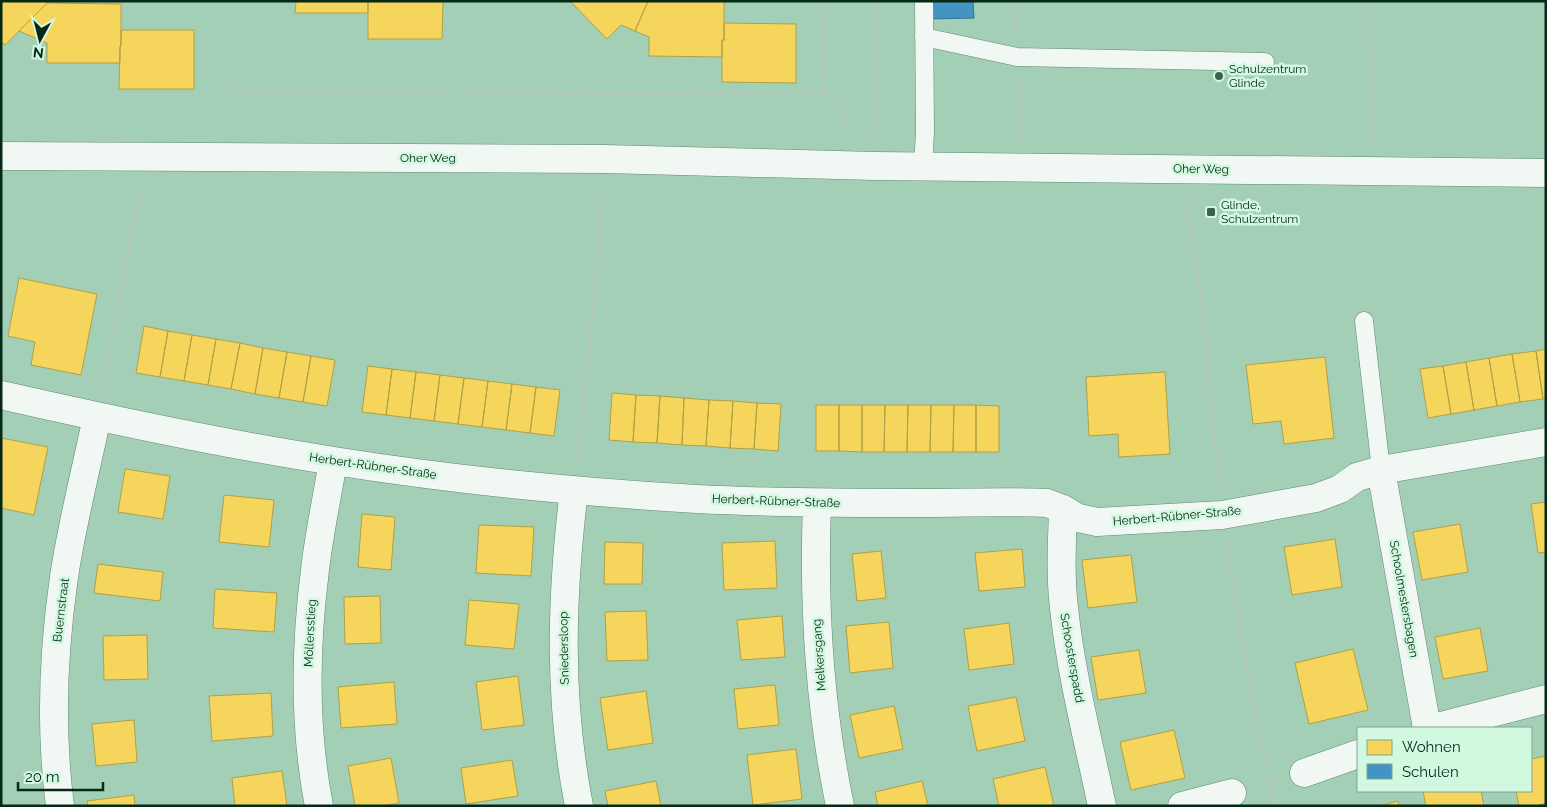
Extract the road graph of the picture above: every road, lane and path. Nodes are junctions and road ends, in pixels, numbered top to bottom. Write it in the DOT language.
graph roads {
  1 [pos="822,1"];
  2 [pos="877,1"];
  3 [pos="924,1"];
  4 [pos="1370,1"];
  5 [pos="924,37"];
  6 [pos="1265,62"];
  7 [pos="1019,90"];
  8 [pos="232,91"];
  9 [pos="822,94"];
  10 [pos="1372,147"];
  11 [pos="1,156"];
  12 [pos="146,156"];
  13 [pos="605,159"];
  14 [pos="865,166"];
  15 [pos="924,166"];
  16 [pos="1022,167"];
  17 [pos="1546,173"];
  18 [pos="1364,321"];
  19 [pos="1,395"];
  20 [pos="97,417"];
  21 [pos="1546,442"];
  22 [pos="334,461"];
  23 [pos="1381,470"];
  24 [pos="574,490"];
  25 [pos="817,503"];
  26 [pos="1063,509"];
  27 [pos="1546,699"];
  28 [pos="1427,727"];
  29 [pos="1436,727"];
  30 [pos="1357,754"];
  31 [pos="1304,773"];
  32 [pos="1232,794"];
  33 [pos="60,806"];
  34 [pos="319,806"];
  35 [pos="579,806"];
  36 [pos="840,806"];
  37 [pos="1102,806"];
  38 [pos="1182,806"];
  1 -- 9 [label="path"];
  2 -- 14 [label="path"];
  3 -- 5 [label="lane"];
  4 -- 10 [label="path"];
  5 -- 6 [label="lane"];
  5 -- 15 [label="lane"];
  7 -- 16 [label="path"];
  8 -- 9 [label="path"];
  9 -- 14 [label="path"];
  11 -- 12 [label="street, Oher Weg"];
  12 -- 13 [label="street, Oher Weg"];
  12 -- 20 [label="path"];
  13 -- 14 [label="street, Oher Weg"];
  13 -- 24 [label="path"];
  14 -- 15 [label="street, Oher Weg"];
  15 -- 16 [label="street, Oher Weg"];
  16 -- 17 [label="street, Oher Weg"];
  18 -- 23 [label="lane"];
  19 -- 20 [label="street, Herbert-Rübner-Straße"];
  20 -- 22 [label="street, Herbert-Rübner-Straße"];
  20 -- 33 [label="street, Buernstraat"];
  21 -- 23 [label="street, Herbert-Rübner-Straße"];
  22 -- 24 [label="street, Herbert-Rübner-Straße"];
  22 -- 34 [label="street, Möllersstieg"];
  23 -- 26 [label="street, Herbert-Rübner-Straße"];
  23 -- 28 [label="street, Schoolmestersbagen"];
  24 -- 25 [label="street, Herbert-Rübner-Straße"];
  24 -- 35 [label="street, Sniedersloop"];
  25 -- 26 [label="street, Herbert-Rübner-Straße"];
  25 -- 36 [label="street, Melkersgang"];
  26 -- 37 [label="street, Schoosterspadd"];
  27 -- 29 [label="street"];
  30 -- 31 [label="street"];
  31 -- 32 [label="path"];
  32 -- 38 [label="street"];
}
